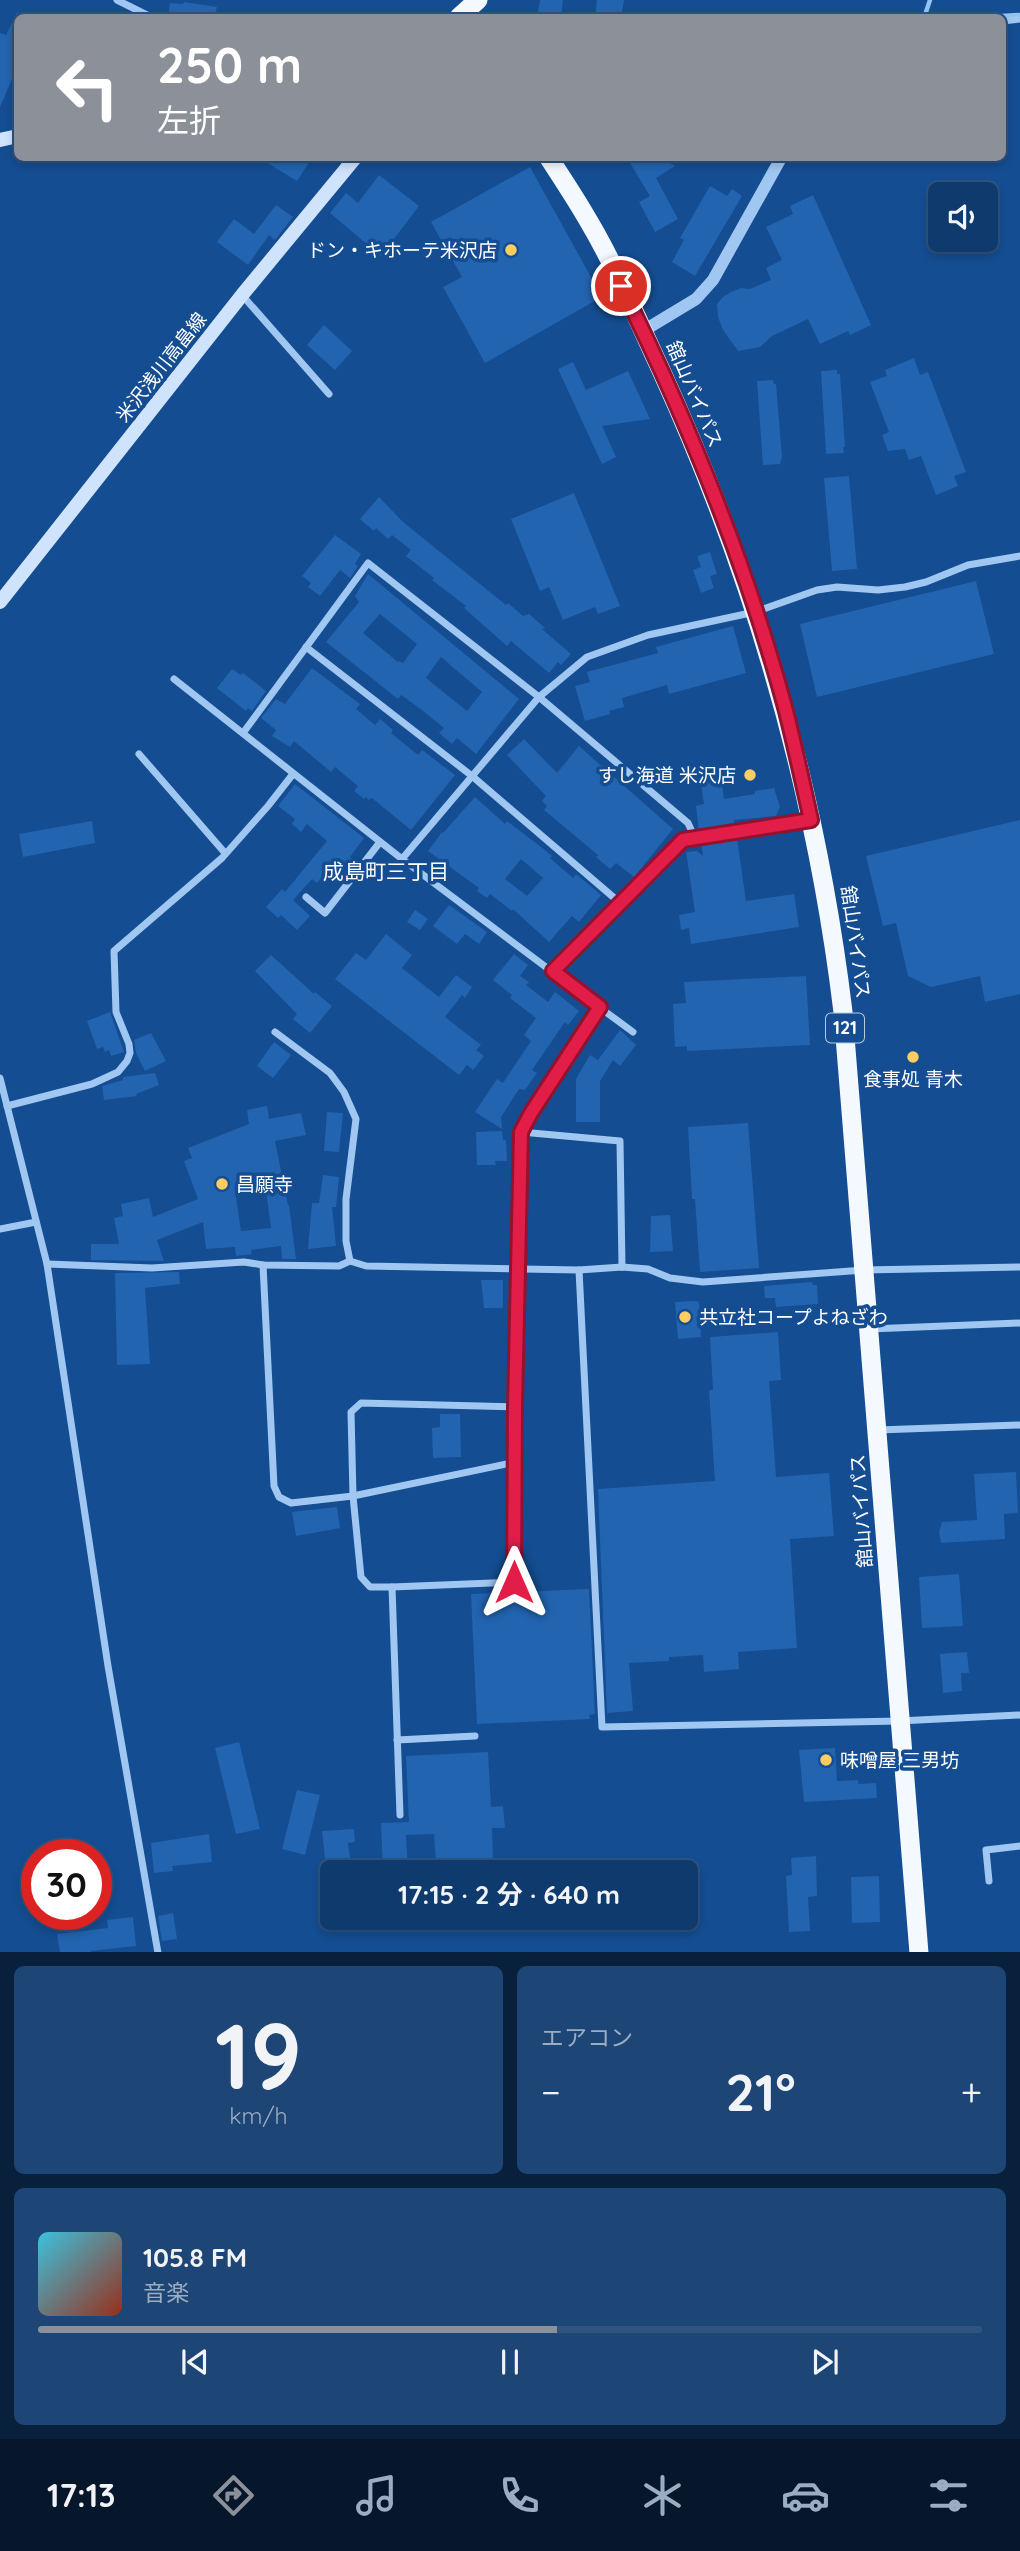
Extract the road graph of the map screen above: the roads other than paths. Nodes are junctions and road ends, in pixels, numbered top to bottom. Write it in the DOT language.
graph roads {
  1 [pos="117,0"];
  2 [pos="478,0"];
  3 [pos="145,14"];
  4 [pos="462,14"];
  5 [pos="353,161"];
  6 [pos="551,161"];
  7 [pos="779,161"];
  8 [pos="242,295"];
  9 [pos="643,331"];
  10 [pos="329,394"];
  11 [pos="1020,556"];
  12 [pos="0,602"];
  13 [pos="755,612"];
  14 [pos="306,647"];
  15 [pos="174,679"];
  16 [pos="539,696"];
  17 [pos="243,733"];
  18 [pos="139,754"];
  19 [pos="293,774"];
  20 [pos="471,776"];
  21 [pos="811,820"];
  22 [pos="694,836"];
  23 [pos="380,842"];
  24 [pos="225,853"];
  25 [pos="402,859"];
  26 [pos="306,897"];
  27 [pos="620,902"];
  28 [pos="553,971"];
  29 [pos="600,1007"];
  30 [pos="275,1032"];
  31 [pos="634,1032"];
  32 [pos="0,1078"];
  33 [pos="7,1107"];
  34 [pos="521,1132"];
  35 [pos="36,1222"];
  36 [pos="0,1229"];
  37 [pos="350,1261"];
  38 [pos="47,1264"];
  39 [pos="263,1265"];
  40 [pos="622,1267"];
  41 [pos="1020,1267"];
  42 [pos="519,1268"];
  43 [pos="579,1270"];
  44 [pos="864,1270"];
  45 [pos="1020,1323"];
  46 [pos="869,1329"];
  47 [pos="515,1407"];
  48 [pos="1020,1425"];
  49 [pos="878,1430"];
  50 [pos="516,1462"];
  51 [pos="353,1496"];
  52 [pos="392,1587"];
  53 [pos="1020,1716"];
  54 [pos="900,1721"];
  55 [pos="475,1736"];
  56 [pos="397,1740"];
  57 [pos="400,1815"];
  58 [pos="1020,1846"];
  59 [pos="989,1881"];
  60 [pos="158,1952"];
  61 [pos="919,1952"];
  1 -- 3 [label="street"];
  2 -- 4 [label="highway"];
  5 -- 8 [label="main road, 米沢浅川高畠線"];
  6 -- 9 [label="highway, 舘山バイパス / 121"];
  7 -- 9 [label="street"];
  8 -- 10 [label="street"];
  8 -- 12 [label="main road, 米沢浅川高畠線"];
  9 -- 13 [label="highway, 舘山バイパス / 121"];
  11 -- 13 [label="street"];
  13 -- 16 [label="street"];
  13 -- 21 [label="highway, 舘山バイパス / 121"];
  14 -- 16 [label="street"];
  14 -- 17 [label="street"];
  14 -- 20 [label="street"];
  15 -- 17 [label="street"];
  16 -- 20 [label="street"];
  16 -- 22 [label="street"];
  17 -- 19 [label="street"];
  18 -- 24 [label="street"];
  19 -- 23 [label="street"];
  19 -- 24 [label="street"];
  20 -- 25 [label="street"];
  20 -- 27 [label="street"];
  21 -- 22 [label="street"];
  21 -- 44 [label="highway, 舘山バイパス / 121"];
  22 -- 27 [label="street"];
  23 -- 25 [label="street"];
  23 -- 26 [label="street"];
  24 -- 33 [label="street"];
  25 -- 28 [label="street"];
  27 -- 28 [label="street"];
  28 -- 29 [label="street"];
  29 -- 31 [label="street"];
  29 -- 34 [label="street"];
  30 -- 37 [label="street"];
  32 -- 33 [label="street"];
  33 -- 35 [label="street"];
  34 -- 40 [label="street"];
  34 -- 42 [label="street"];
  35 -- 36 [label="street"];
  35 -- 38 [label="street"];
  37 -- 39 [label="street"];
  37 -- 42 [label="street"];
  38 -- 39 [label="street"];
  38 -- 60 [label="street"];
  39 -- 51 [label="street"];
  40 -- 43 [label="street"];
  40 -- 44 [label="street"];
  41 -- 44 [label="street"];
  42 -- 43 [label="street"];
  42 -- 47 [label="street"];
  43 -- 54 [label="street"];
  44 -- 46 [label="highway, 舘山バイパス / 121"];
  45 -- 46 [label="street"];
  46 -- 49 [label="highway, 舘山バイパス / 121"];
  47 -- 50 [label="street"];
  47 -- 51 [label="street"];
  48 -- 49 [label="street"];
  49 -- 54 [label="highway, 舘山バイパス / 121"];
  50 -- 51 [label="street"];
  50 -- 52 [label="street"];
  51 -- 52 [label="street"];
  52 -- 56 [label="street"];
  53 -- 54 [label="street"];
  54 -- 61 [label="highway, 舘山バイパス / 121"];
  55 -- 56 [label="street"];
  56 -- 57 [label="street"];
  58 -- 59 [label="street"];
}
